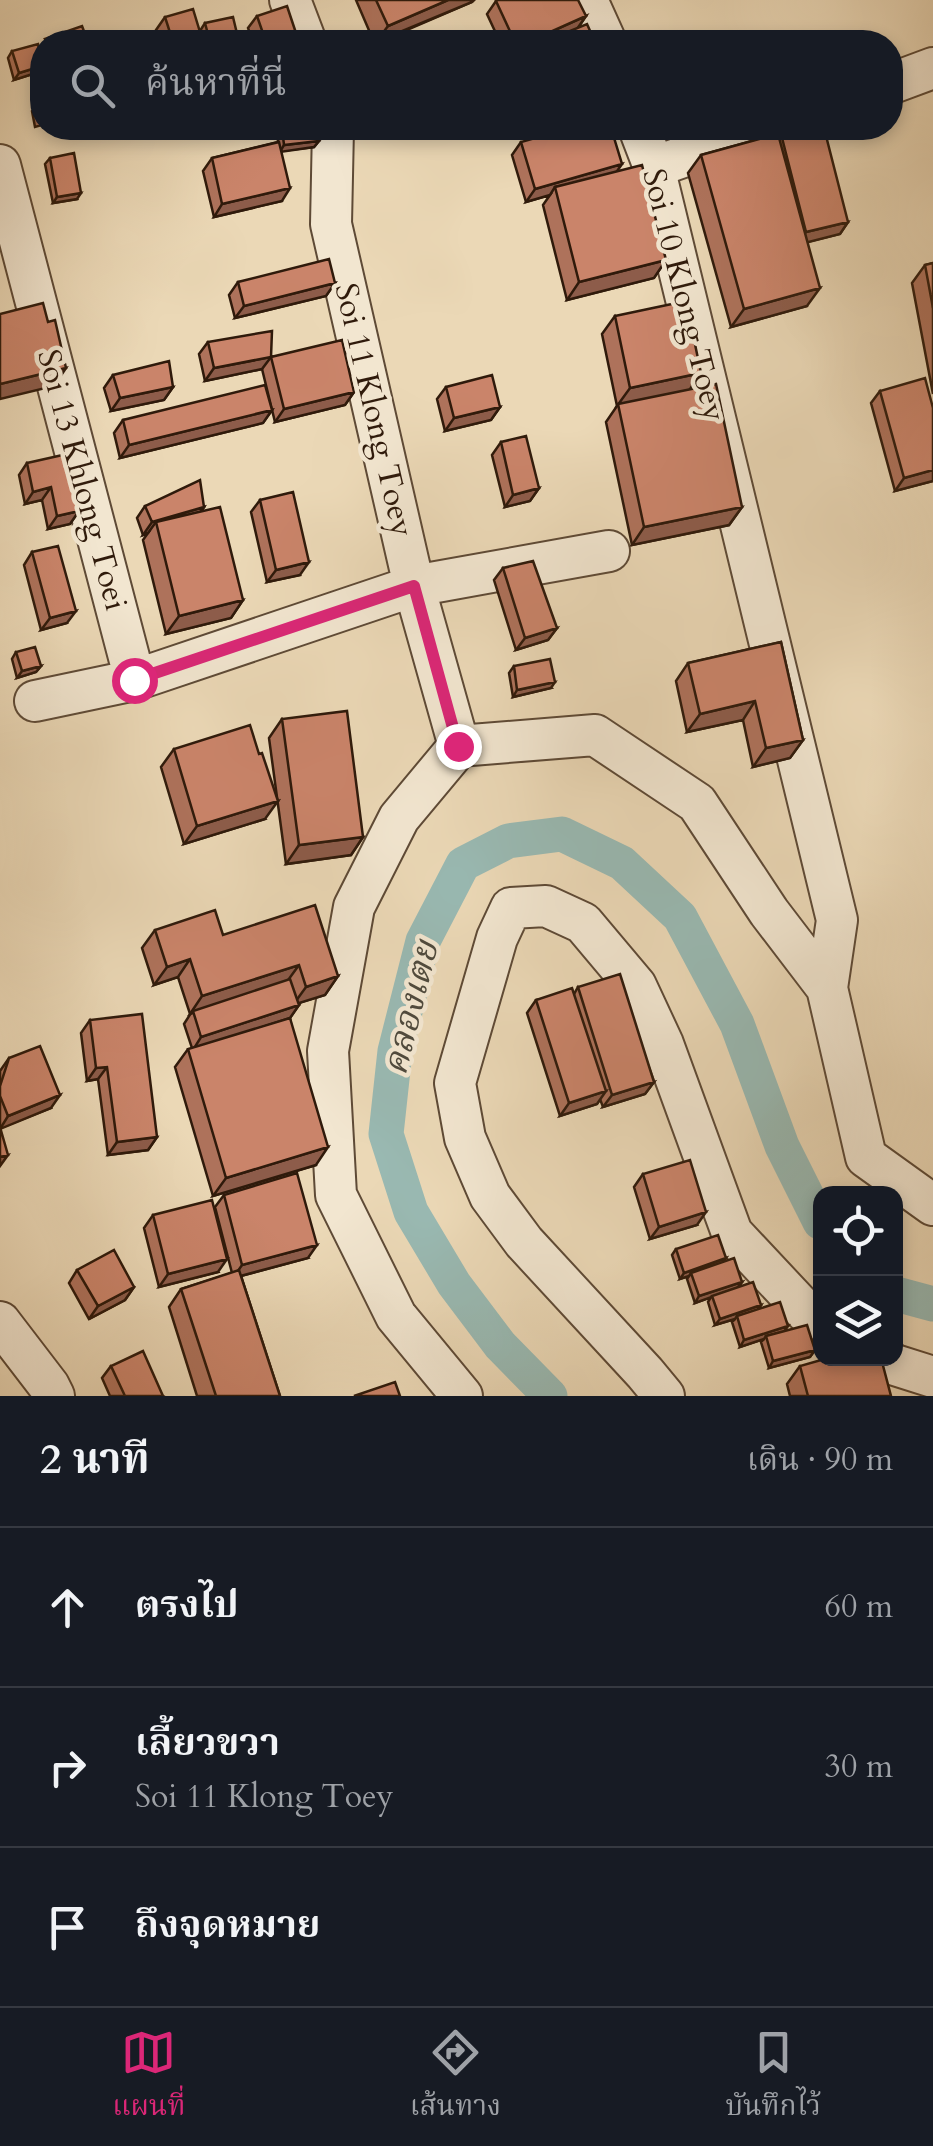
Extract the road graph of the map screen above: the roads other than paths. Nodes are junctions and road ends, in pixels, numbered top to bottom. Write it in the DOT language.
graph roads {
  1 [pos="290,0"];
  2 [pos="587,0"];
  3 [pos="301,30"];
  4 [pos="601,30"];
  5 [pos="933,68"];
  6 [pos="903,79"];
  7 [pos="333,140"];
  8 [pos="644,140"];
  9 [pos="732,140"];
  10 [pos="0,165"];
  11 [pos="654,167"];
  12 [pos="609,551"];
  13 [pos="414,586"];
  14 [pos="134,680"];
  15 [pos="35,701"];
  16 [pos="458,746"];
  17 [pos="827,988"];
  18 [pos="933,1205"];
  19 [pos="813,1315"];
  20 [pos="0,1322"];
  21 [pos="898,1366"];
  22 [pos="933,1377"];
  23 [pos="54,1396"];
  24 [pos="462,1396"];
  25 [pos="664,1396"];
  1 -- 3 [label="street"];
  2 -- 4 [label="street"];
  5 -- 6 [label="street"];
  7 -- 13 [label="street, Soi 11 Klong Toey"];
  8 -- 11 [label="street, Soi 10 Klong Toey"];
  9 -- 11 [label="street"];
  10 -- 14 [label="street, Soi 13 Khlong Toei"];
  11 -- 17 [label="street, Soi 10 Klong Toey"];
  12 -- 13 [label="street"];
  13 -- 14 [label="street"];
  13 -- 16 [label="street, Soi 11 Klong Toey"];
  14 -- 15 [label="street"];
  16 -- 17 [label="street"];
  16 -- 24 [label="street"];
  17 -- 18 [label="street"];
  19 -- 25 [label="street"];
  20 -- 23 [label="street"];
  21 -- 22 [label="street"];
}
